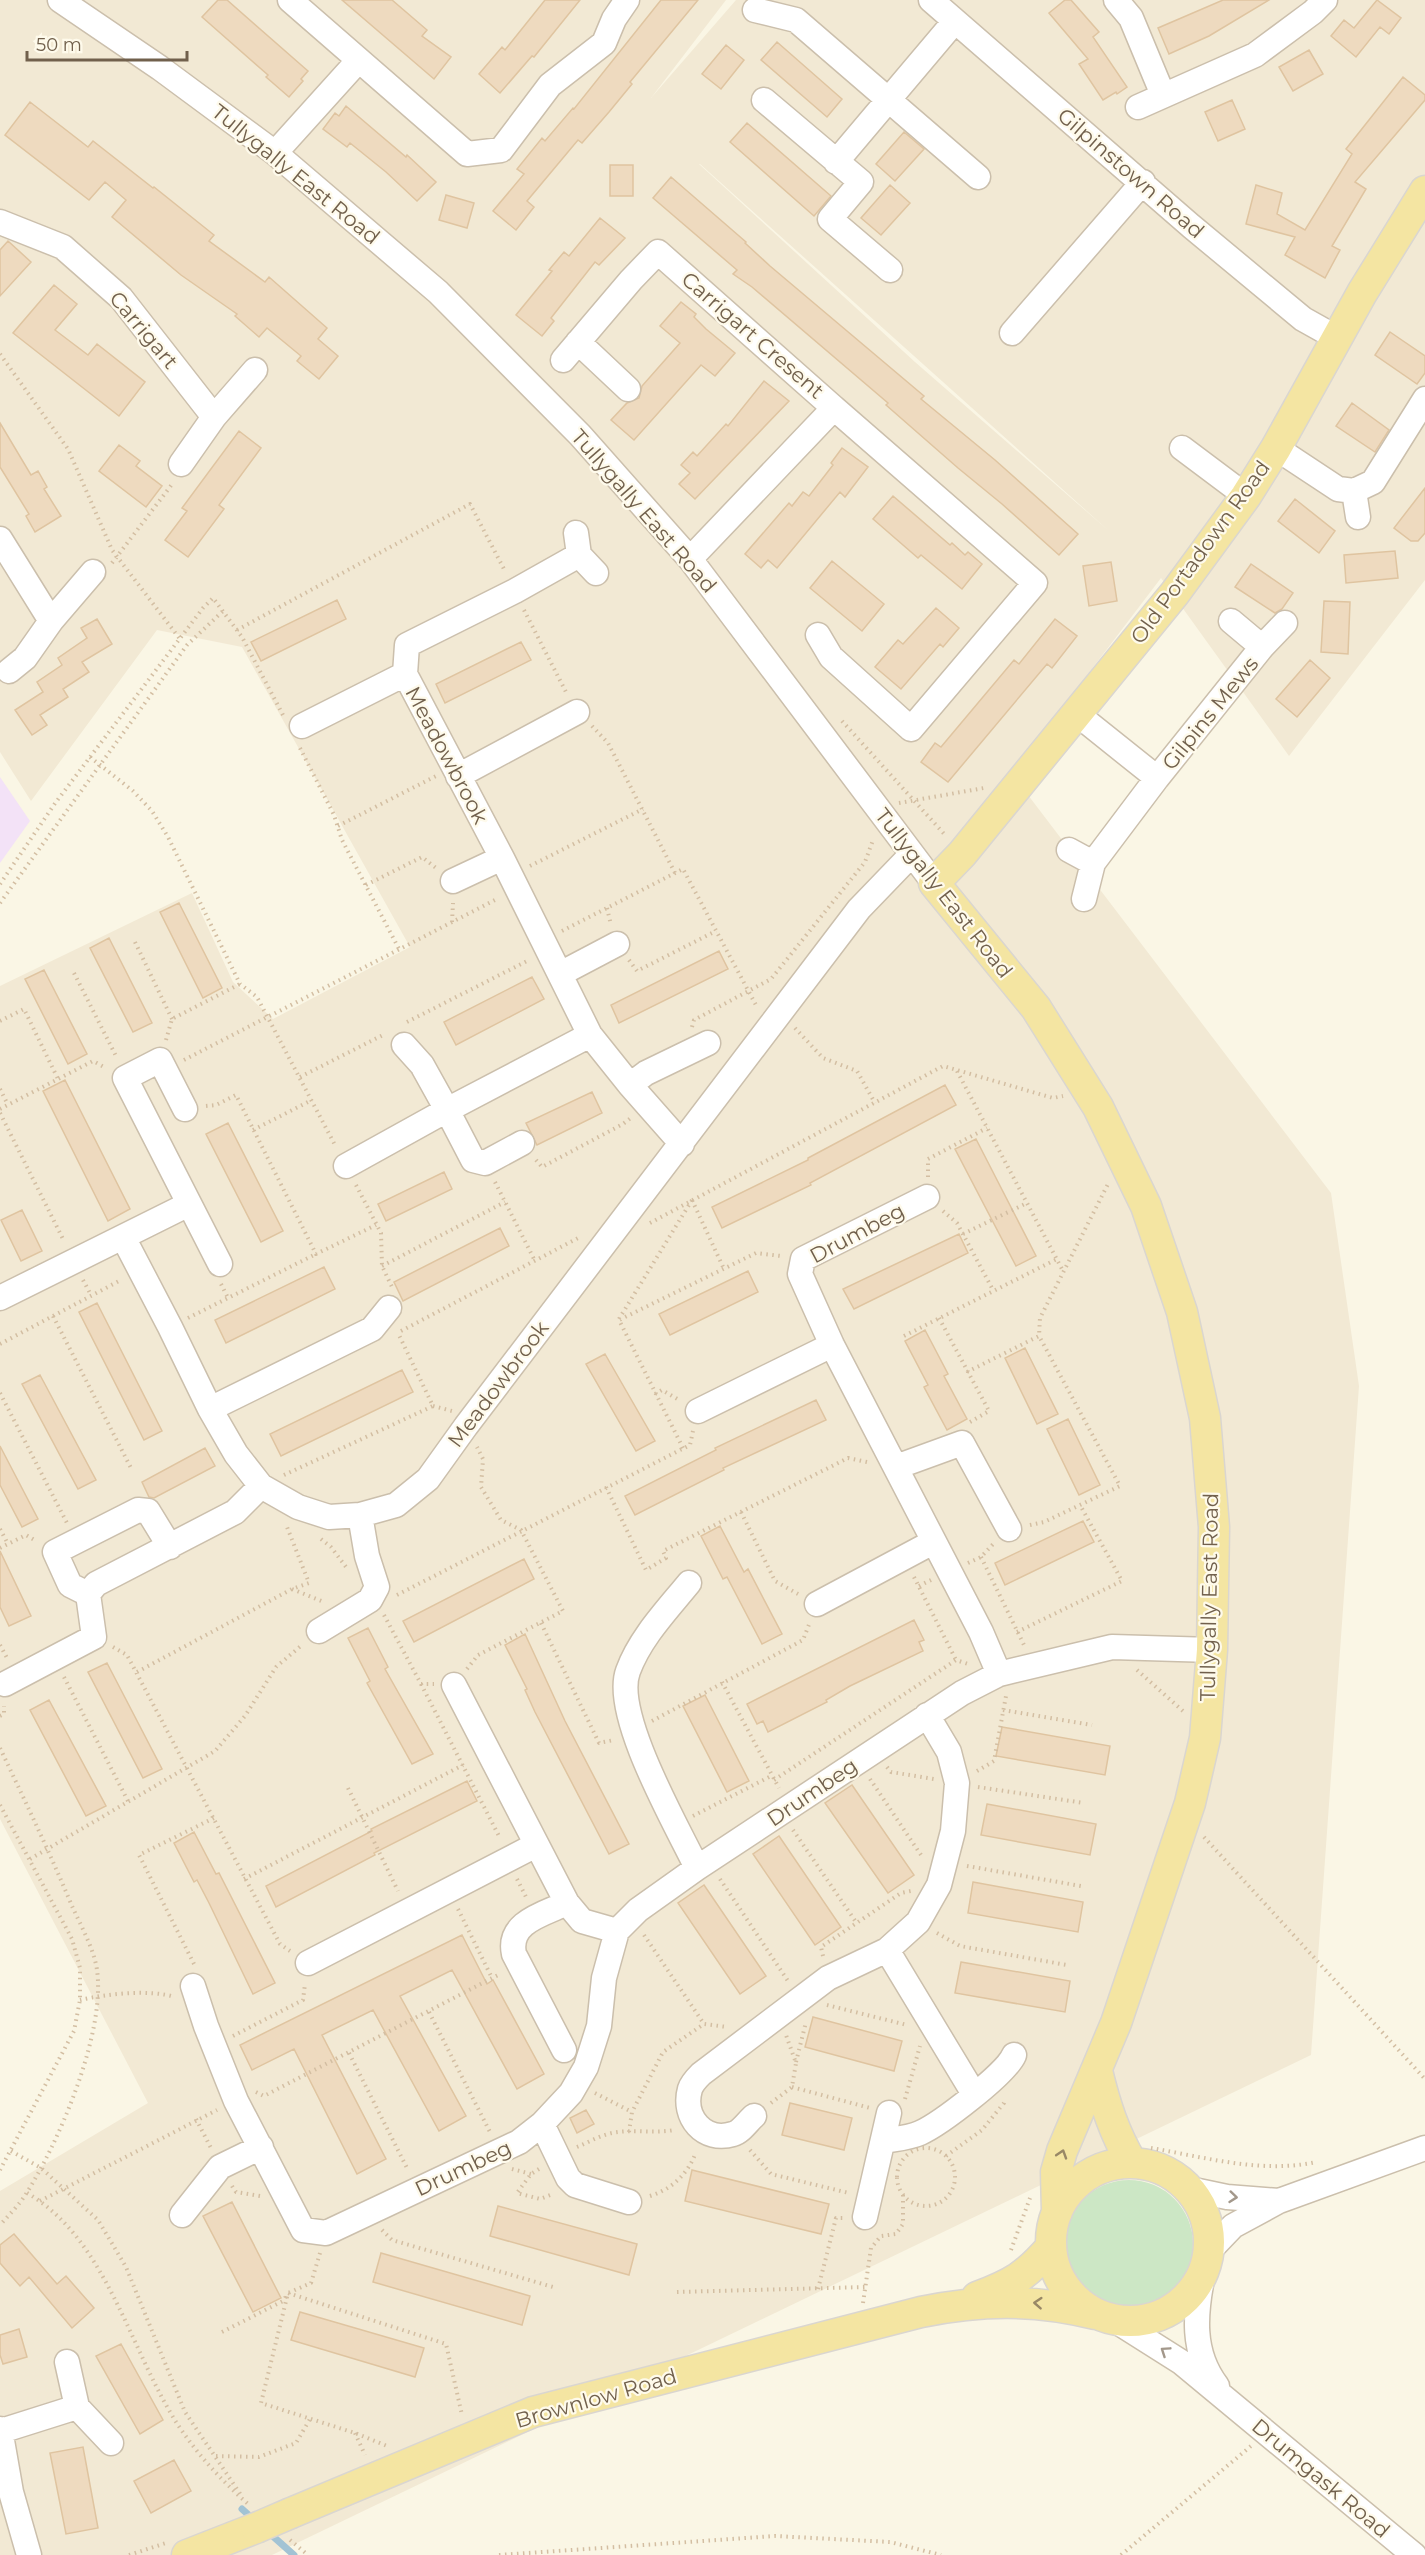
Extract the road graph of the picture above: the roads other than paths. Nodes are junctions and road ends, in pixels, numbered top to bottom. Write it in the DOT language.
graph roads {
  1 [pos="60,0"];
  2 [pos="290,0"];
  3 [pos="627,0"];
  4 [pos="931,0"];
  5 [pos="1116,0"];
  6 [pos="1325,0"];
  7 [pos="755,10"];
  8 [pos="955,21"];
  9 [pos="358,61"];
  10 [pos="1163,95"];
  11 [pos="764,100"];
  12 [pos="888,100"];
  13 [pos="1138,107"];
  14 [pos="275,153"];
  15 [pos="836,162"];
  16 [pos="978,177"];
  17 [pos="1143,182"];
  18 [pos="1425,191"];
  19 [pos="0,222"];
  20 [pos="890,270"];
  21 [pos="1012,333"];
  22 [pos="1337,338"];
  23 [pos="255,370"];
  24 [pos="628,389"];
  25 [pos="1425,399"];
  26 [pos="834,408"];
  27 [pos="214,417"];
  28 [pos="1182,448"];
  29 [pos="1276,448"];
  30 [pos="182,464"];
  31 [pos="1354,491"];
  32 [pos="1246,496"];
  33 [pos="1358,517"];
  34 [pos="0,539"];
  35 [pos="690,560"];
  36 [pos="93,572"];
  37 [pos="596,573"];
  38 [pos="51,621"];
  39 [pos="1231,621"];
  40 [pos="1285,623"];
  41 [pos="818,635"];
  42 [pos="1262,647"];
  43 [pos="9,671"];
  44 [pos="405,674"];
  45 [pos="1077,711"];
  46 [pos="577,712"];
  47 [pos="296,731"];
  48 [pos="455,771"];
  49 [pos="1157,778"];
  50 [pos="1069,850"];
  51 [pos="911,855"];
  52 [pos="1093,863"];
  53 [pos="510,874"];
  54 [pos="453,881"];
  55 [pos="934,883"];
  56 [pos="1084,899"];
  57 [pos="617,944"];
  58 [pos="560,974"];
  59 [pos="396,1035"];
  60 [pos="590,1035"];
  61 [pos="708,1043"];
  62 [pos="630,1085"];
  63 [pos="184,1109"];
  64 [pos="447,1110"];
  65 [pos="522,1143"];
  66 [pos="682,1144"];
  67 [pos="346,1166"];
  68 [pos="927,1197"];
  69 [pos="189,1203"];
  70 [pos="123,1237"];
  71 [pos="220,1264"];
  72 [pos="0,1298"];
  73 [pos="389,1308"];
  74 [pos="832,1345"];
  75 [pos="210,1409"];
  76 [pos="698,1411"];
  77 [pos="896,1467"];
  78 [pos="261,1486"];
  79 [pos="360,1515"];
  80 [pos="1009,1529"];
  81 [pos="933,1542"];
  82 [pos="170,1547"];
  83 [pos="688,1583"];
  84 [pos="88,1594"];
  85 [pos="816,1604"];
  86 [pos="319,1631"];
  87 [pos="1212,1650"];
  88 [pos="999,1674"];
  89 [pos="5,1684"];
  90 [pos="454,1685"];
  91 [pos="927,1715"];
  92 [pos="536,1845"];
  93 [pos="697,1868"];
  94 [pos="567,1903"];
  95 [pos="617,1931"];
  96 [pos="887,1950"];
  97 [pos="308,1963"];
  98 [pos="194,1976"];
  99 [pos="564,2050"];
  100 [pos="1014,2055"];
  101 [pos="1097,2071"];
  102 [pos="974,2094"];
  103 [pos="889,2113"];
  104 [pos="754,2116"];
  105 [pos="542,2124"];
  106 [pos="883,2141"];
  107 [pos="261,2147"];
  108 [pos="1425,2148"];
  109 [pos="1139,2155"];
  110 [pos="1189,2189"];
  111 [pos="1279,2201"];
  112 [pos="629,2202"];
  113 [pos="867,2207"];
  114 [pos="1057,2212"];
  115 [pos="182,2214"];
  116 [pos="1051,2247"];
  117 [pos="1206,2262"];
  118 [pos="951,2306"];
  119 [pos="1104,2317"];
  120 [pos="67,2362"];
  121 [pos="1228,2400"];
  122 [pos="77,2407"];
  123 [pos="0,2430"];
  124 [pos="111,2443"];
  125 [pos="5,2493"];
  126 [pos="29,2555"];
  127 [pos="187,2555"];
  128 [pos="1414,2555"];
  1 -- 14 [label="street, Tullygally East Road"];
  2 -- 9 [label="street"];
  3 -- 9 [label="street"];
  4 -- 8 [label="street, Gilpinstown Road"];
  5 -- 10 [label="street"];
  6 -- 10 [label="street"];
  7 -- 12 [label="street"];
  8 -- 12 [label="street"];
  8 -- 17 [label="street, Gilpinstown Road"];
  9 -- 14 [label="street"];
  10 -- 13 [label="street"];
  11 -- 15 [label="street"];
  12 -- 15 [label="street"];
  12 -- 16 [label="street"];
  14 -- 35 [label="street, Tullygally East Road"];
  15 -- 20 [label="street"];
  17 -- 21 [label="street"];
  17 -- 22 [label="street, Gilpinstown Road"];
  18 -- 22 [label="main road, Old Portadown Road"];
  19 -- 27 [label="street, Carrigart"];
  22 -- 29 [label="main road, Old Portadown Road"];
  23 -- 27 [label="street"];
  24 -- 26 [label="street, Carrigart Cresent"];
  25 -- 31 [label="street"];
  26 -- 35 [label="street, Carrigart Cresent"];
  26 -- 41 [label="street"];
  27 -- 30 [label="street"];
  28 -- 32 [label="street"];
  29 -- 31 [label="street"];
  29 -- 32 [label="main road, Old Portadown Road"];
  31 -- 33 [label="street"];
  32 -- 45 [label="main road, Old Portadown Road"];
  34 -- 38 [label="street"];
  35 -- 51 [label="street, Tullygally East Road"];
  36 -- 38 [label="street"];
  37 -- 44 [label="street, Meadowbrook"];
  38 -- 43 [label="street"];
  39 -- 42 [label="street, Gilpins Mews"];
  40 -- 42 [label="street, Gilpins Mews"];
  42 -- 49 [label="street, Gilpins Mews"];
  44 -- 47 [label="street"];
  44 -- 48 [label="street, Meadowbrook"];
  45 -- 49 [label="street, Gilpins Mews"];
  45 -- 55 [label="main road, Old Portadown Road"];
  46 -- 48 [label="street"];
  48 -- 53 [label="street, Meadowbrook"];
  49 -- 52 [label="street, Gilpins Mews"];
  50 -- 52 [label="street"];
  51 -- 55 [label="street, Tullygally East Road"];
  51 -- 66 [label="street, Meadowbrook"];
  52 -- 56 [label="street, Gilpins Mews"];
  53 -- 54 [label="street"];
  53 -- 58 [label="street, Meadowbrook"];
  55 -- 87 [label="main road, Tullygally East Road"];
  57 -- 58 [label="street"];
  58 -- 60 [label="street, Meadowbrook"];
  59 -- 64 [label="street"];
  60 -- 62 [label="street, Meadowbrook"];
  60 -- 64 [label="street"];
  61 -- 62 [label="street"];
  62 -- 66 [label="street, Meadowbrook"];
  63 -- 69 [label="street"];
  64 -- 65 [label="street"];
  64 -- 67 [label="street"];
  66 -- 79 [label="street, Meadowbrook"];
  68 -- 74 [label="street, Drumbeg"];
  69 -- 70 [label="street"];
  69 -- 71 [label="street"];
  70 -- 72 [label="street"];
  70 -- 75 [label="street, Meadowbrook"];
  73 -- 75 [label="street"];
  74 -- 76 [label="street"];
  74 -- 77 [label="street, Drumbeg"];
  75 -- 78 [label="street, Meadowbrook"];
  77 -- 80 [label="street"];
  77 -- 81 [label="street, Drumbeg"];
  78 -- 79 [label="street, Meadowbrook"];
  78 -- 82 [label="street"];
  79 -- 86 [label="street"];
  81 -- 85 [label="street"];
  81 -- 88 [label="street, Drumbeg"];
  82 -- 84 [label="street"];
  82 -- 84 [label="street"];
  83 -- 93 [label="street"];
  84 -- 89 [label="street"];
  87 -- 88 [label="street, Drumbeg"];
  87 -- 101 [label="main road, Tullygally East Road"];
  88 -- 91 [label="street, Drumbeg"];
  90 -- 92 [label="street"];
  91 -- 93 [label="street, Drumbeg"];
  91 -- 96 [label="street"];
  92 -- 94 [label="street"];
  92 -- 97 [label="street"];
  93 -- 95 [label="street, Drumbeg"];
  94 -- 95 [label="street"];
  94 -- 99 [label="street"];
  95 -- 105 [label="street, Drumbeg"];
  96 -- 102 [label="street"];
  96 -- 104 [label="street"];
  98 -- 107 [label="street"];
  100 -- 102 [label="street"];
  101 -- 109 [label="main road"];
  114 -- 101 [label="main road, Tullygally East Road, one-way"];
  102 -- 106 [label="street"];
  103 -- 106 [label="street"];
  105 -- 107 [label="street, Drumbeg"];
  105 -- 112 [label="street"];
  106 -- 113 [label="street"];
  107 -- 115 [label="street"];
  108 -- 111 [label="street"];
  109 -- 110 [label="main road"];
  109 -- 114 [label="main road"];
  110 -- 111 [label="street, one-way"];
  110 -- 117 [label="main road"];
  111 -- 117 [label="street"];
  114 -- 116 [label="main road"];
  116 -- 118 [label="main road, Brownlow Road"];
  116 -- 119 [label="main road"];
  117 -- 119 [label="main road"];
  117 -- 121 [label="street"];
  119 -- 118 [label="main road, Brownlow Road, one-way"];
  118 -- 127 [label="main road, Brownlow Road, bridge"];
  121 -- 119 [label="street, one-way"];
  120 -- 122 [label="street"];
  121 -- 128 [label="street, Drumgask Road"];
  122 -- 123 [label="street"];
  122 -- 124 [label="street"];
  123 -- 125 [label="street"];
  125 -- 126 [label="street"];
}
